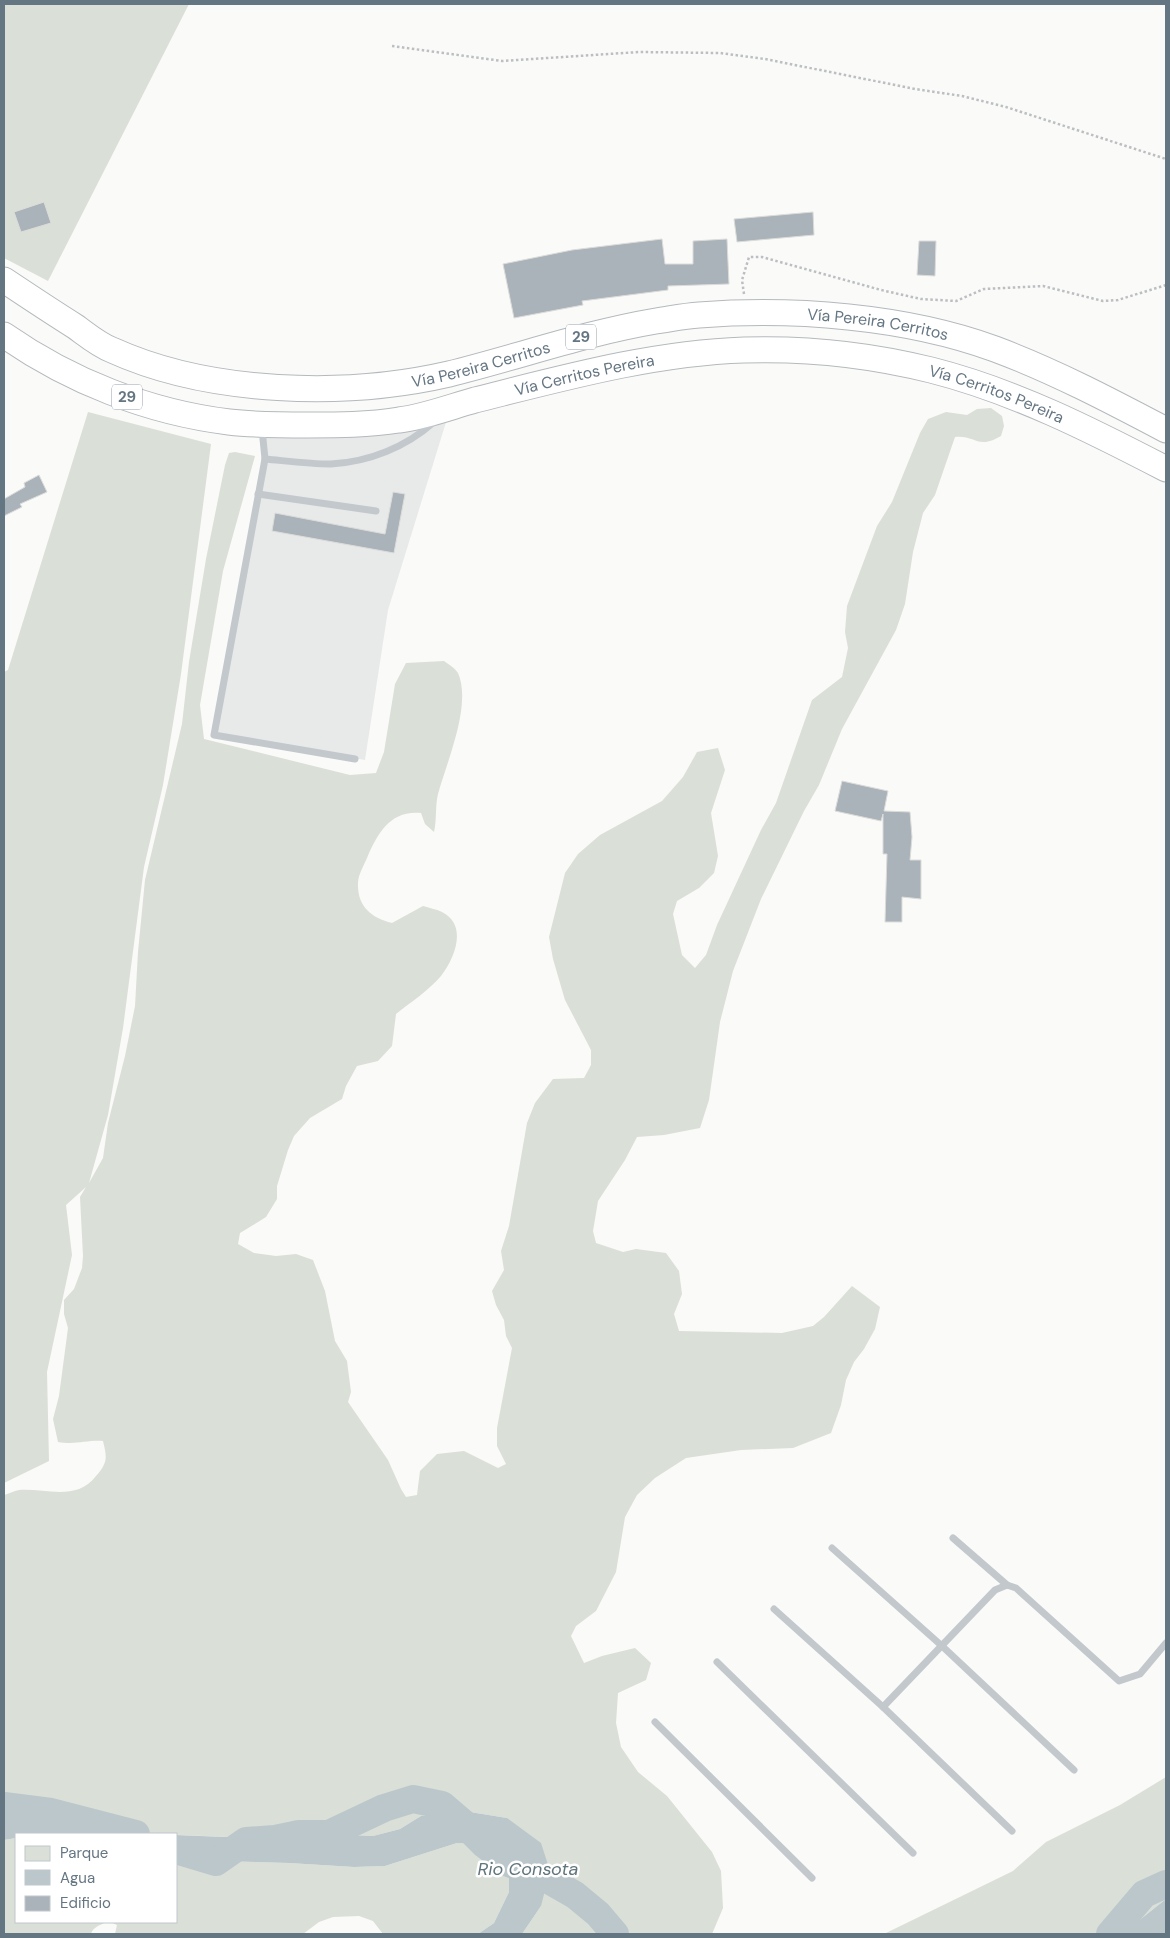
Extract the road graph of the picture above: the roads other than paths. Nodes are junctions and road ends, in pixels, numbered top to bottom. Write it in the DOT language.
graph roads {
  1 [pos="4,280"];
  2 [pos="4,335"];
  3 [pos="447,374"];
  4 [pos="451,406"];
  5 [pos="262,425"];
  6 [pos="1166,430"];
  7 [pos="265,459"];
  8 [pos="1166,469"];
  9 [pos="258,494"];
  10 [pos="376,511"];
  11 [pos="355,759"];
  12 [pos="953,1538"];
  13 [pos="832,1548"];
  14 [pos="1007,1585"];
  15 [pos="774,1609"];
  16 [pos="1166,1643"];
  17 [pos="942,1646"];
  18 [pos="717,1662"];
  19 [pos="883,1707"];
  20 [pos="655,1722"];
  21 [pos="1074,1770"];
  22 [pos="1012,1831"];
  23 [pos="913,1853"];
  24 [pos="812,1878"];
  1 -- 3 [label="highway, Vía Pereira Cerritos / 29"];
  2 -- 5 [label="highway, Vía Cerritos Pereira / 29"];
  3 -- 5 [label="highway"];
  3 -- 6 [label="highway, Vía Pereira Cerritos / 29"];
  4 -- 5 [label="highway, Vía Cerritos Pereira / 29"];
  4 -- 7 [label="lane"];
  4 -- 8 [label="highway, Vía Cerritos Pereira / 29"];
  5 -- 7 [label="lane"];
  7 -- 9 [label="lane"];
  9 -- 10 [label="lane"];
  9 -- 11 [label="lane"];
  12 -- 14 [label="lane"];
  13 -- 17 [label="lane"];
  14 -- 16 [label="lane"];
  14 -- 17 [label="lane"];
  15 -- 19 [label="lane"];
  17 -- 19 [label="lane"];
  17 -- 21 [label="lane"];
  18 -- 23 [label="lane"];
  19 -- 22 [label="lane"];
  20 -- 24 [label="lane"];
}
